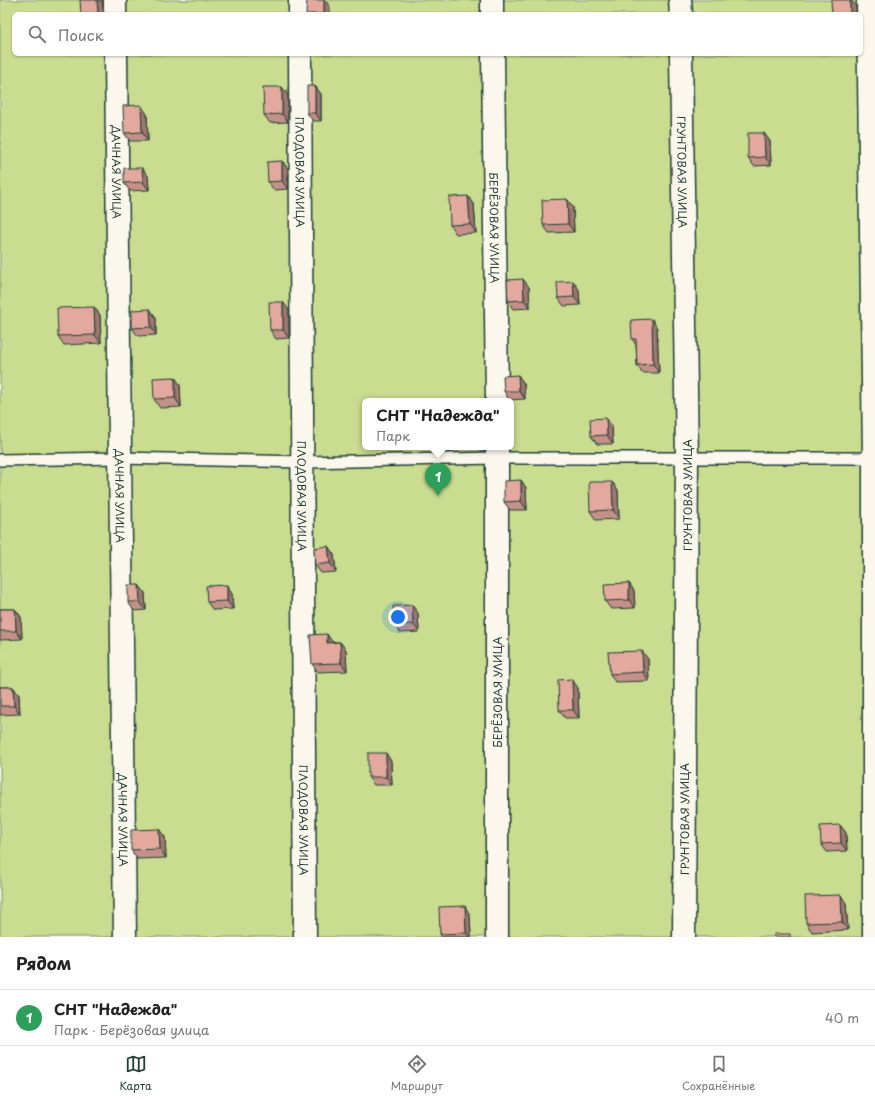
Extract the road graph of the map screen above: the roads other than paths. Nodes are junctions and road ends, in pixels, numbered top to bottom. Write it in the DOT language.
graph roads {
  1 [pos="115,0"];
  2 [pos="300,0"];
  3 [pos="492,0"];
  4 [pos="680,0"];
  5 [pos="868,0"];
  6 [pos="115,12"];
  7 [pos="300,12"];
  8 [pos="492,12"];
  9 [pos="681,12"];
  10 [pos="116,56"];
  11 [pos="300,56"];
  12 [pos="492,56"];
  13 [pos="681,56"];
  14 [pos="497,398"];
  15 [pos="496,452"];
  16 [pos="119,458"];
  17 [pos="687,458"];
  18 [pos="875,458"];
  19 [pos="0,460"];
  20 [pos="303,462"];
  21 [pos="125,937"];
  22 [pos="305,937"];
  23 [pos="498,937"];
  24 [pos="684,937"];
  25 [pos="874,937"];
  1 -- 6 [label="street"];
  2 -- 7 [label="street"];
  3 -- 8 [label="street"];
  4 -- 9 [label="street"];
  5 -- 18 [label="street"];
  10 -- 16 [label="street, ДАЧНАЯ УЛИЦА"];
  11 -- 20 [label="street, ПЛОДОВАЯ УЛИЦА"];
  12 -- 14 [label="street, БЕРЁЗОВАЯ УЛИЦА"];
  13 -- 17 [label="street, ГРУНТОВАЯ УЛИЦА"];
  15 -- 17 [label="lane"];
  15 -- 20 [label="lane"];
  15 -- 23 [label="street, БЕРЁЗОВАЯ УЛИЦА"];
  16 -- 19 [label="lane"];
  16 -- 20 [label="lane"];
  16 -- 21 [label="street, ДАЧНАЯ УЛИЦА"];
  17 -- 18 [label="lane"];
  17 -- 24 [label="street, ГРУНТОВАЯ УЛИЦА"];
  18 -- 25 [label="street"];
  20 -- 22 [label="street, ПЛОДОВАЯ УЛИЦА"];
}
